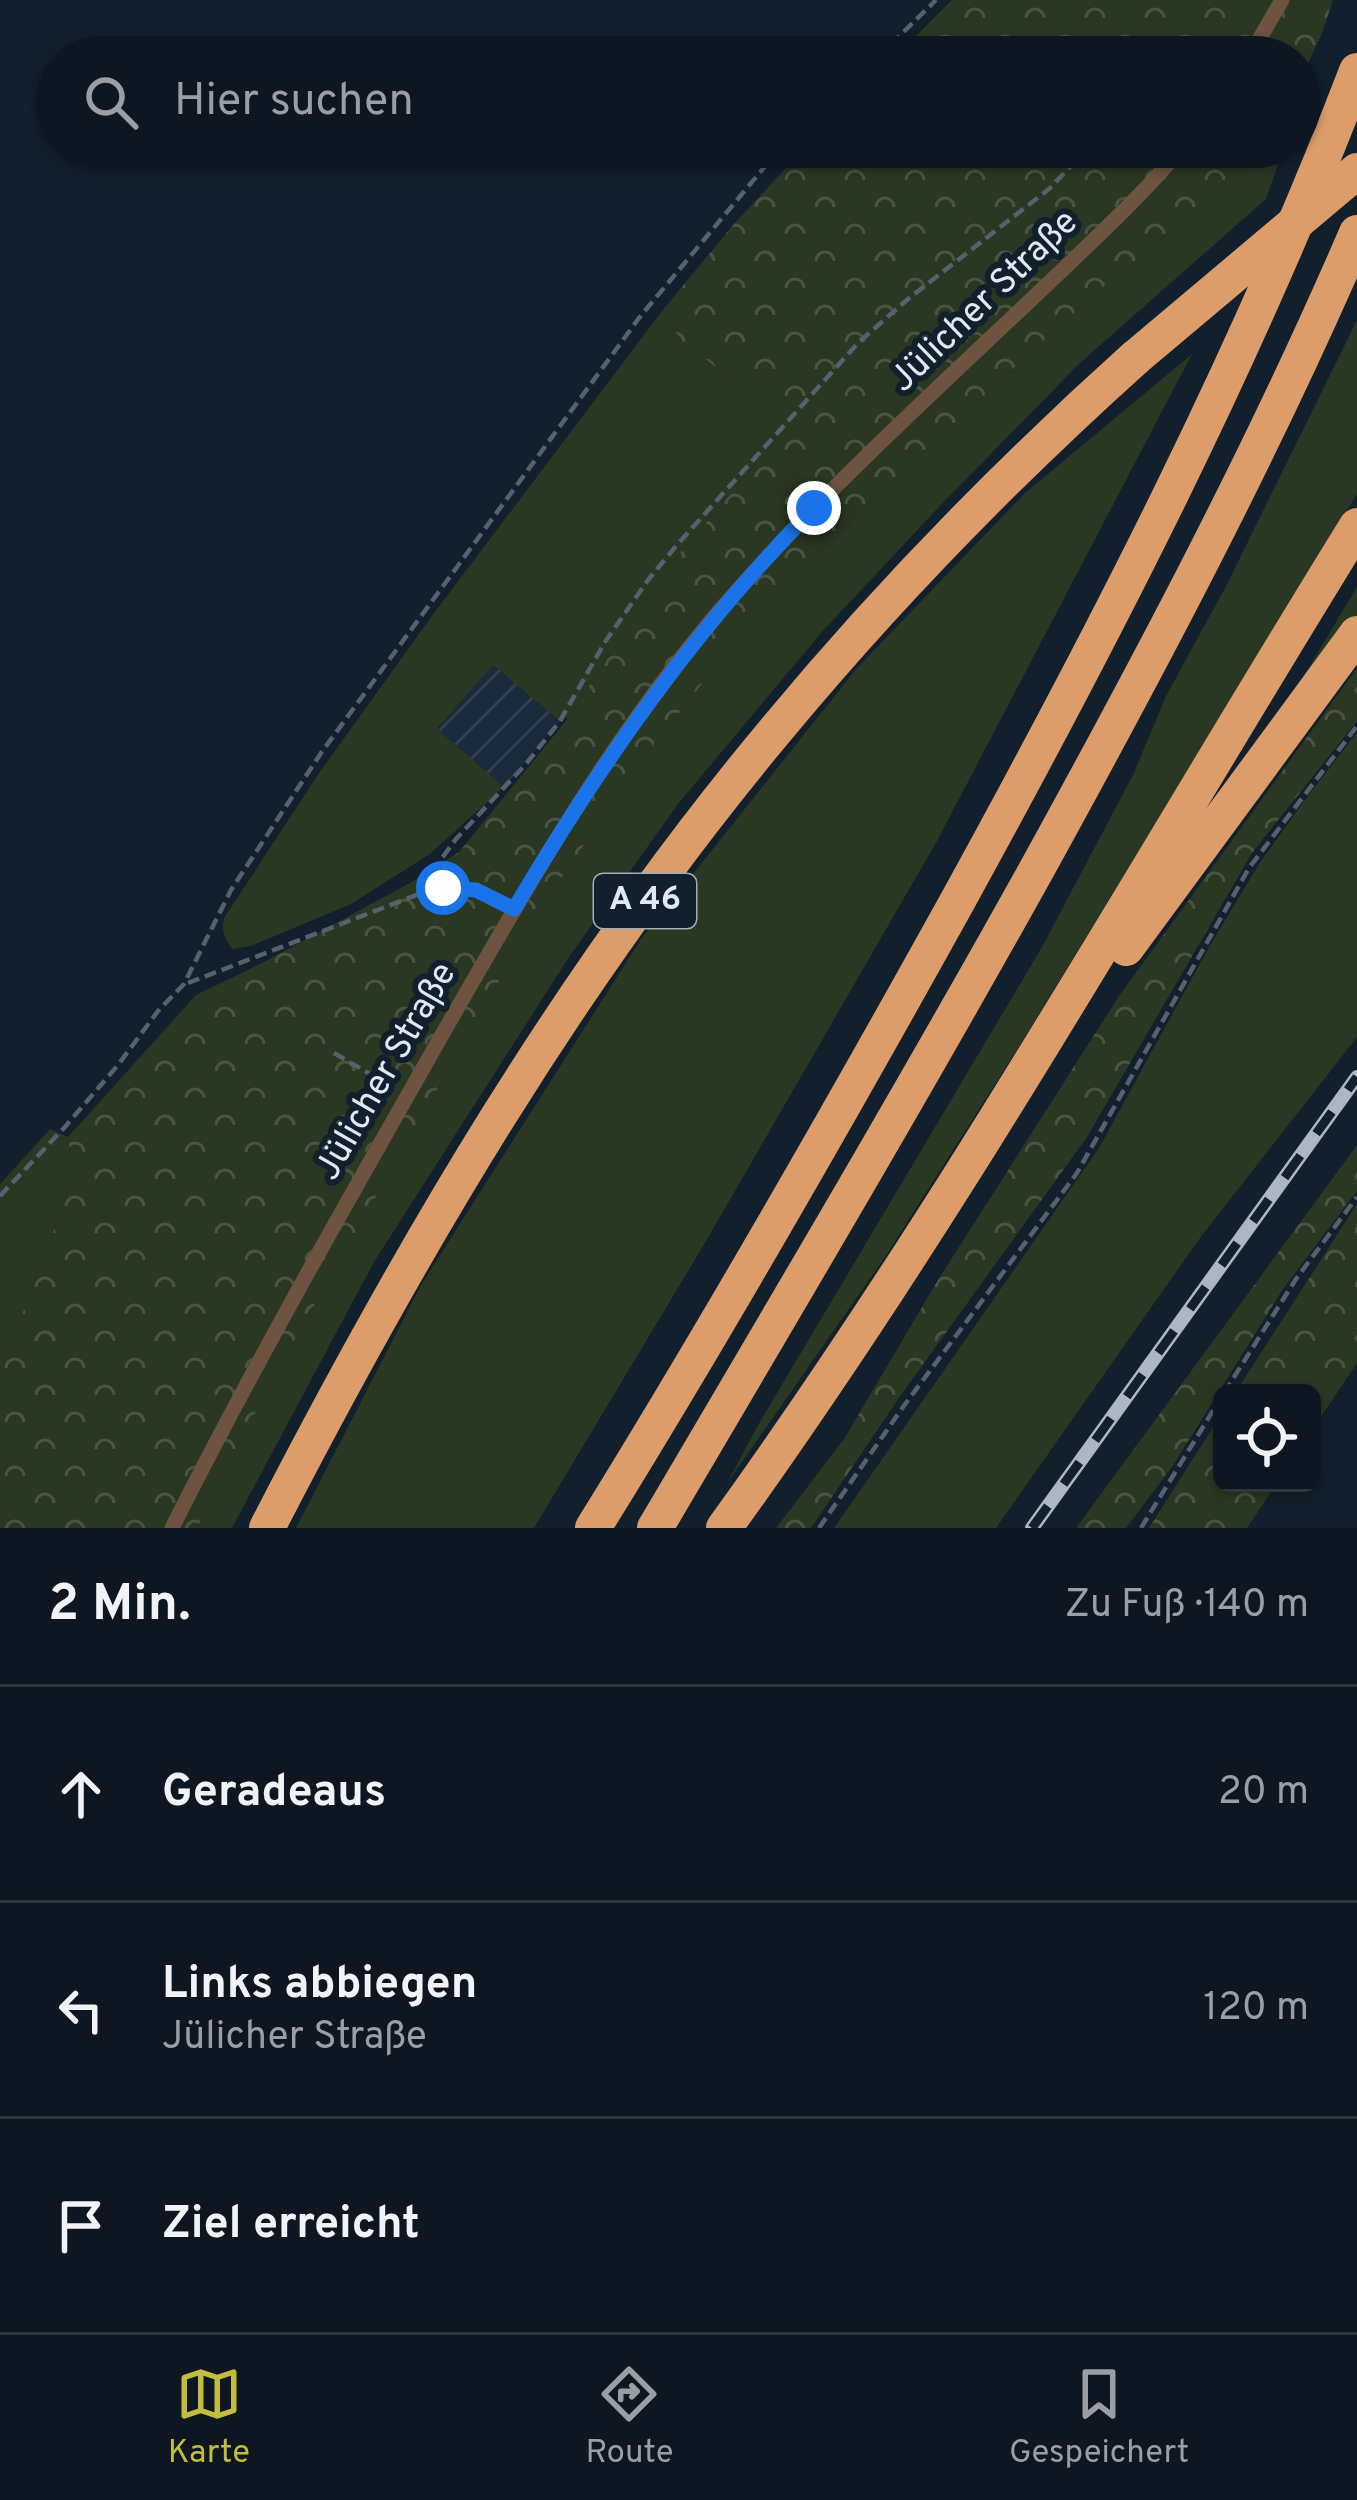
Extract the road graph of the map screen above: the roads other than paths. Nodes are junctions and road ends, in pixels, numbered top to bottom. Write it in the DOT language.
graph roads {
  1 [pos="1282,0"];
  2 [pos="1262,36"];
  3 [pos="1357,71"];
  4 [pos="1321,157"];
  5 [pos="1164,168"];
  6 [pos="1317,168"];
  7 [pos="1357,171"];
  8 [pos="1357,233"];
  9 [pos="1357,526"];
  10 [pos="1357,634"];
  11 [pos="960,1180"];
  12 [pos="172,1528"];
  13 [pos="267,1528"];
  14 [pos="593,1528"];
  15 [pos="655,1528"];
  16 [pos="724,1528"];
  1 -- 2 [label="lane"];
  3 -- 4 [label="highway"];
  5 -- 12 [label="lane, Jülicher Straße"];
  6 -- 14 [label="highway"];
  7 -- 13 [label="highway, A 46, bridge"];
  8 -- 15 [label="highway"];
  9 -- 11 [label="highway"];
  10 -- 11 [label="highway"];
  11 -- 16 [label="highway"];
}
